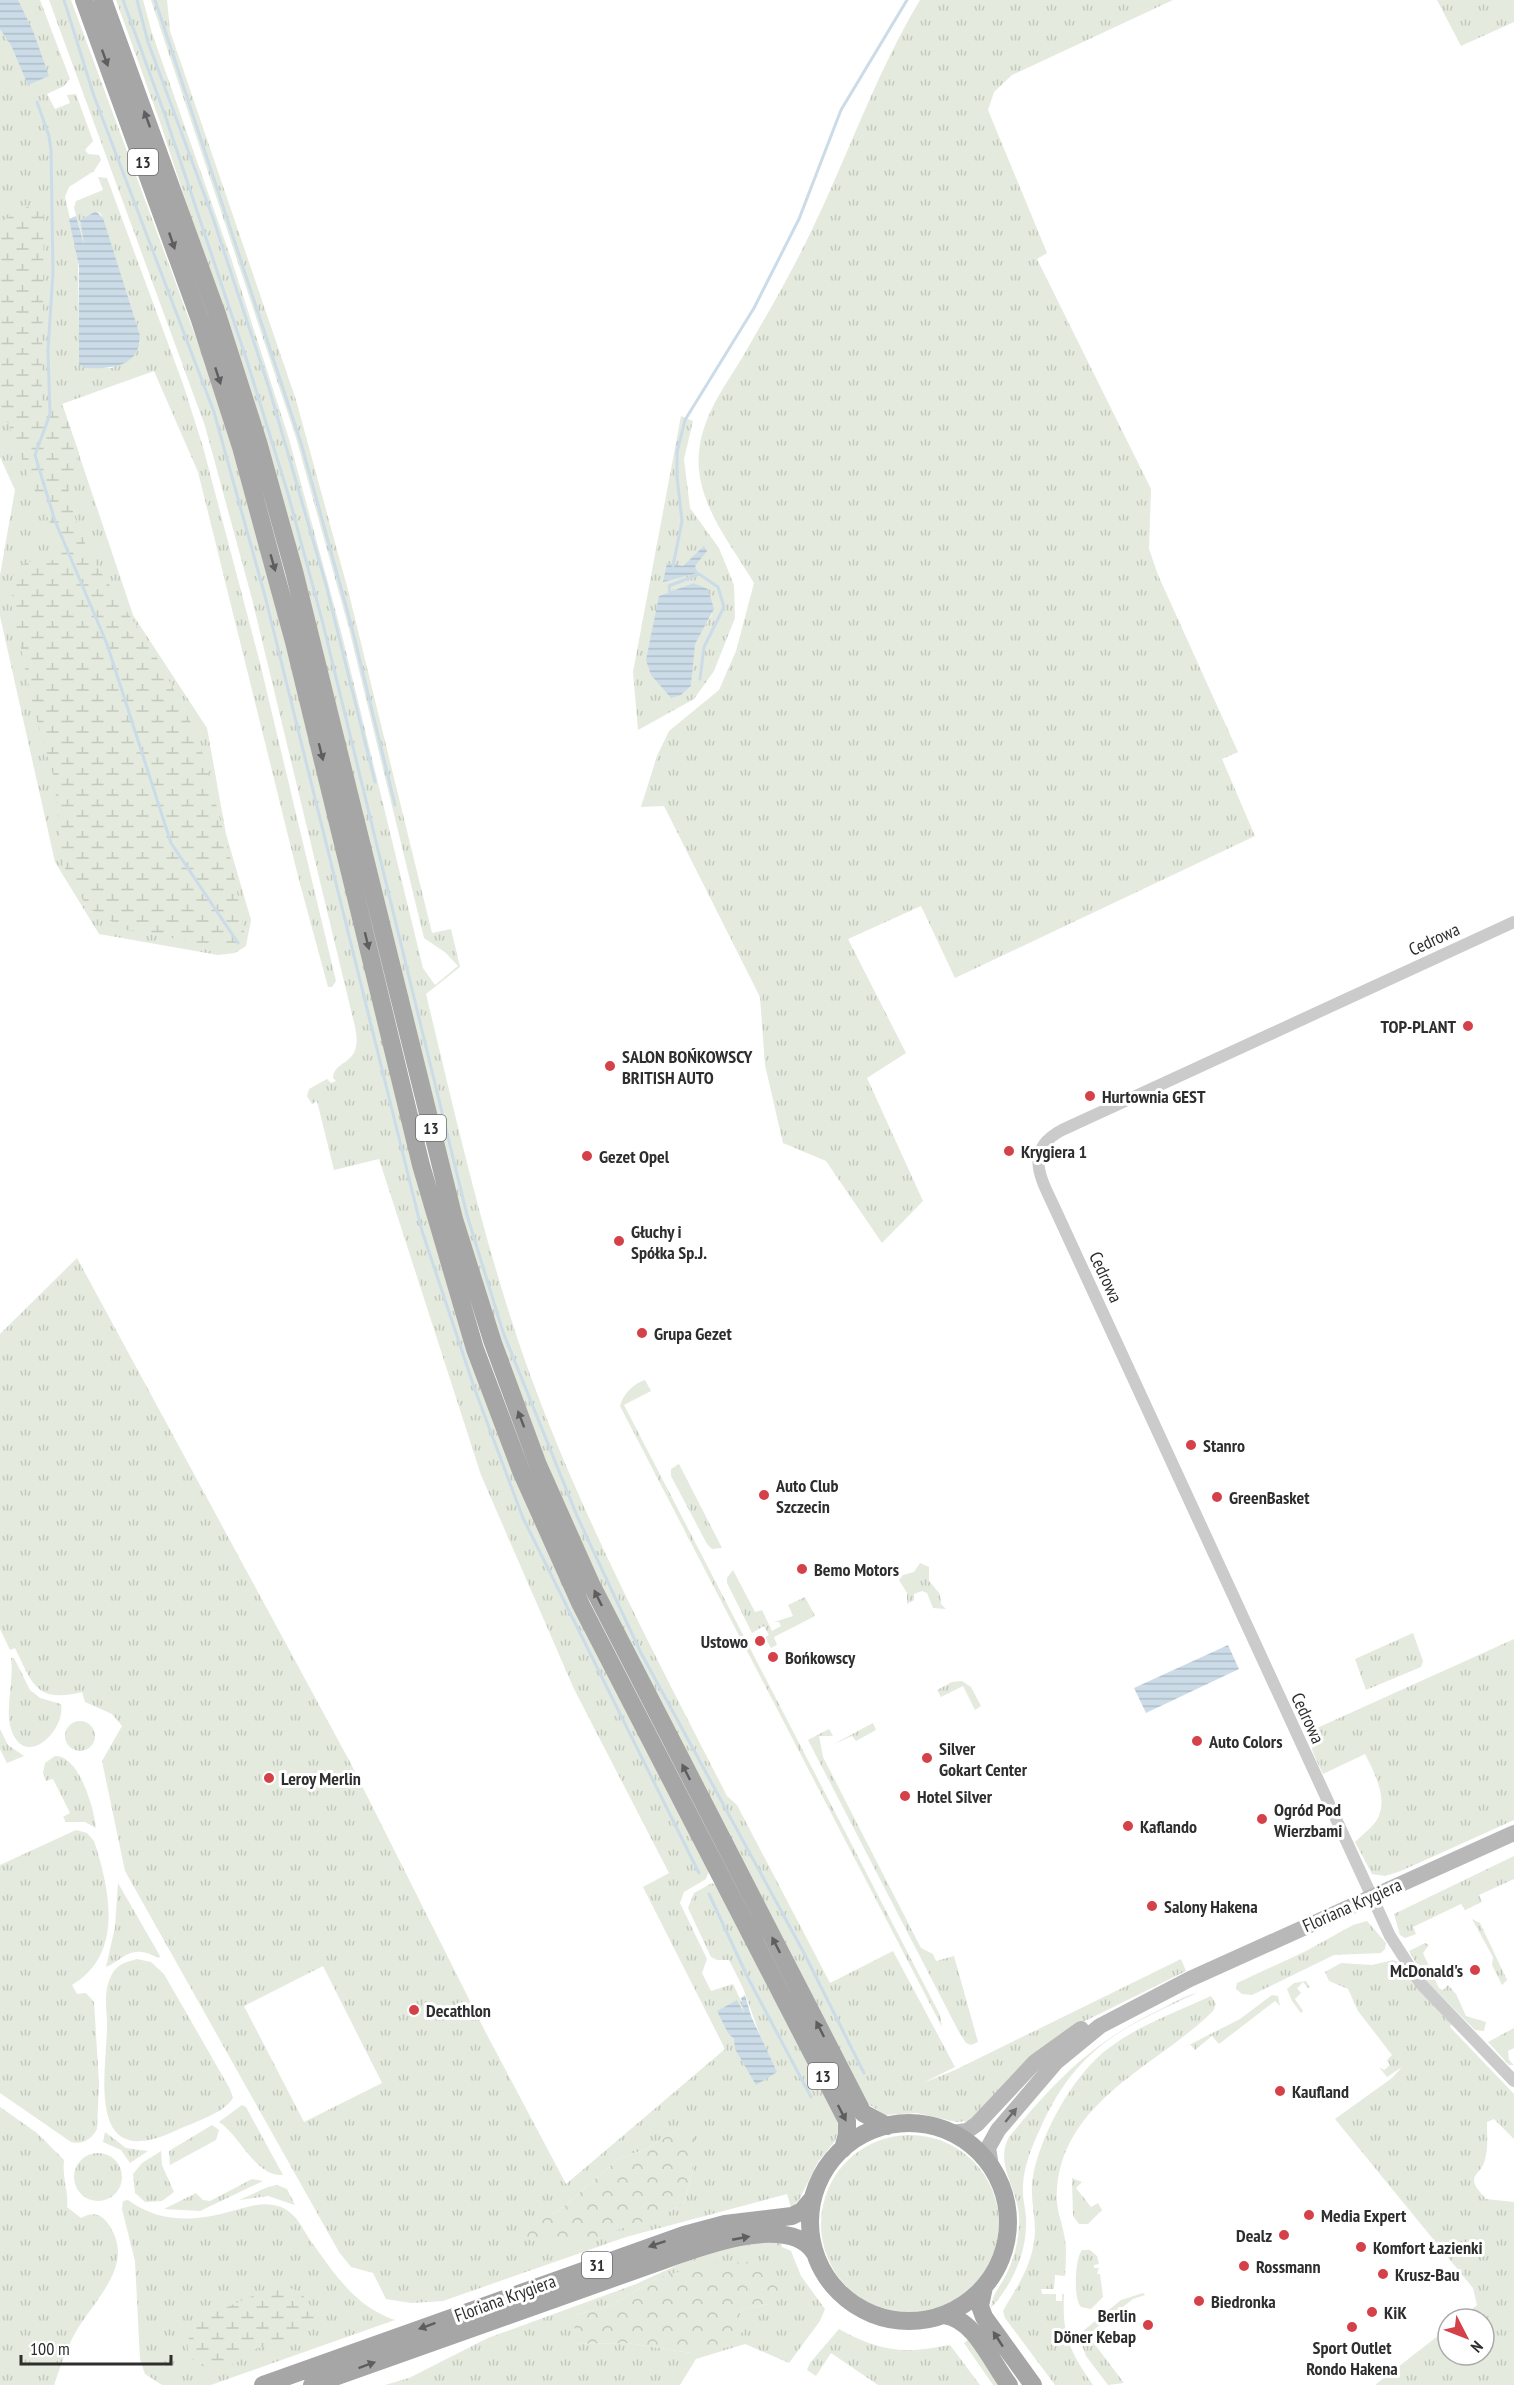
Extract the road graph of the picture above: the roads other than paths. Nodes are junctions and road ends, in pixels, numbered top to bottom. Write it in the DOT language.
graph roads {
  1 [pos="84,1"];
  2 [pos="104,2"];
  3 [pos="1514,922"];
  4 [pos="1514,1833"];
  5 [pos="1371,1896"];
  6 [pos="1190,1979"];
  7 [pos="1514,2081"];
  8 [pos="886,2126"];
  9 [pos="951,2133"];
  10 [pos="843,2149"];
  11 [pos="991,2166"];
  12 [pos="813,2198"];
  13 [pos="814,2252"];
  14 [pos="984,2287"];
  15 [pos="944,2315"];
  16 [pos="263,2385"];
  17 [pos="312,2385"];
  18 [pos="1010,2385"];
  19 [pos="1033,2385"];
  1 -- 10 [label="main road, 13, one-way"];
  8 -- 2 [label="main road, 13, one-way"];
  3 -- 5 [label="street, Cedrowa"];
  4 -- 5 [label="street, Floriana Krygiera"];
  5 -- 6 [label="street, Floriana Krygiera"];
  5 -- 7 [label="street"];
  6 -- 9 [label="street, Floriana Krygiera"];
  11 -- 6 [label="street, Floriana Krygiera, one-way"];
  8 -- 9 [label="main road"];
  8 -- 10 [label="main road"];
  9 -- 11 [label="main road"];
  10 -- 12 [label="main road"];
  11 -- 14 [label="main road"];
  12 -- 13 [label="main road"];
  12 -- 16 [label="main road, Floriana Krygiera / 31, one-way"];
  13 -- 15 [label="main road"];
  17 -- 13 [label="main road, Floriana Krygiera / 31, one-way"];
  14 -- 15 [label="main road"];
  19 -- 14 [label="main road, one-way"];
  15 -- 18 [label="main road"];
}
